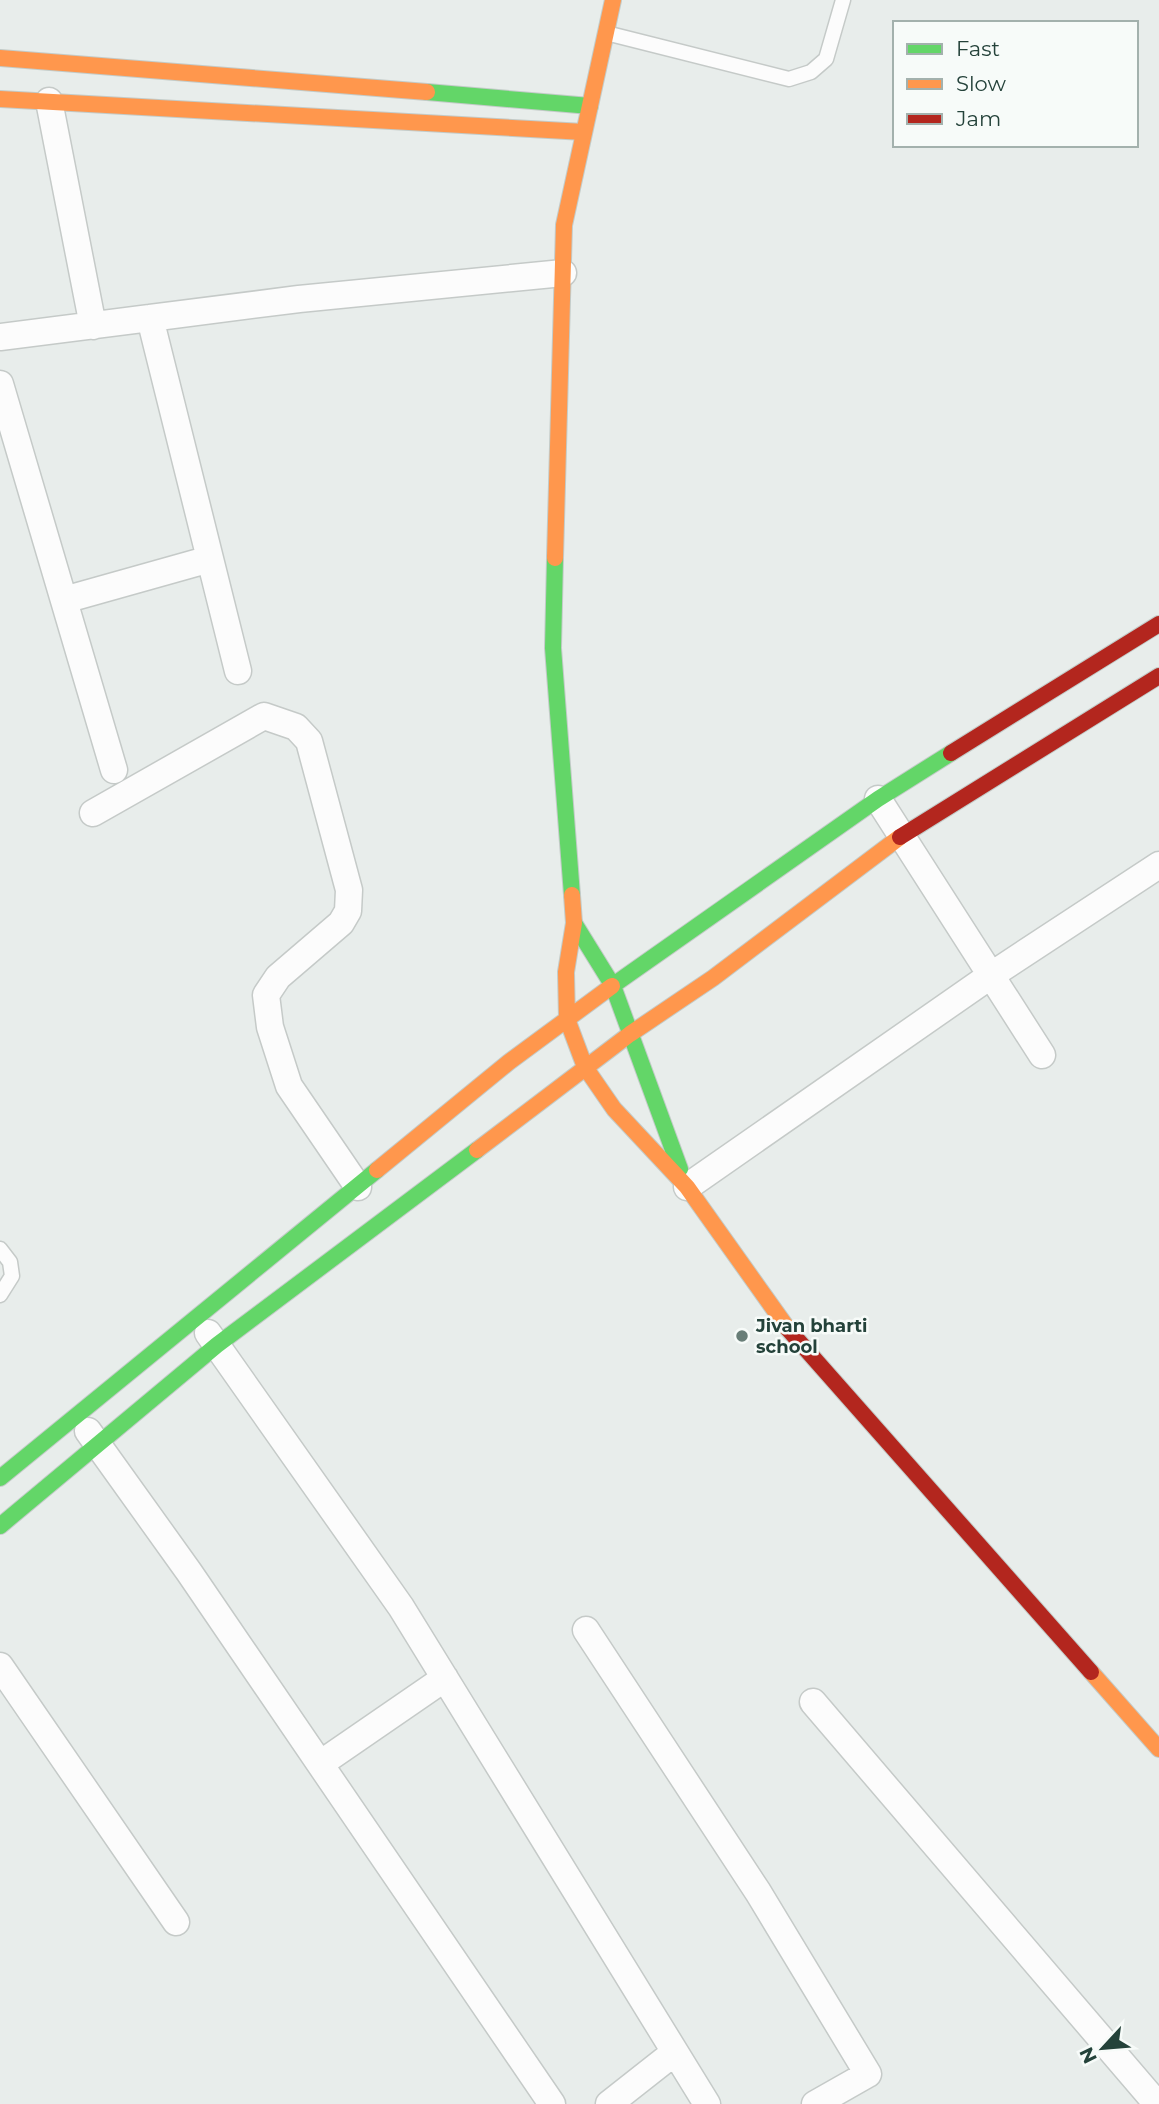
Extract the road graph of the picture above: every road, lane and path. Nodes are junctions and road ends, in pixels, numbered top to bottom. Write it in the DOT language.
graph roads {
  1 [pos="613,0"];
  2 [pos="843,0"];
  3 [pos="606,33"];
  4 [pos="0,58"];
  5 [pos="0,99"];
  6 [pos="48,101"];
  7 [pos="590,106"];
  8 [pos="584,132"];
  9 [pos="563,273"];
  10 [pos="150,318"];
  11 [pos="93,326"];
  12 [pos="0,337"];
  13 [pos="0,384"];
  14 [pos="211,559"];
  15 [pos="64,600"];
  16 [pos="1159,624"];
  17 [pos="238,671"];
  18 [pos="1159,676"];
  19 [pos="114,770"];
  20 [pos="878,799"];
  21 [pos="93,813"];
  22 [pos="902,836"];
  23 [pos="1159,865"];
  24 [pos="574,923"];
  25 [pos="990,976"];
  26 [pos="613,986"];
  27 [pos="567,1019"];
  28 [pos="630,1034"];
  29 [pos="1042,1055"];
  30 [pos="585,1067"];
  31 [pos="358,1186"];
  32 [pos="687,1187"];
  33 [pos="0,1250"];
  34 [pos="0,1295"];
  35 [pos="197,1317"];
  36 [pos="217,1345"];
  37 [pos="76,1415"];
  38 [pos="96,1444"];
  39 [pos="0,1478"];
  40 [pos="0,1526"];
  41 [pos="586,1630"];
  42 [pos="0,1666"];
  43 [pos="445,1678"];
  44 [pos="813,1702"];
  45 [pos="1159,1749"];
  46 [pos="320,1764"];
  47 [pos="176,1922"];
  48 [pos="676,2052"];
  49 [pos="1155,2101"];
  50 [pos="552,2104"];
  51 [pos="609,2104"];
  52 [pos="707,2104"];
  53 [pos="815,2104"];
  1 -- 3 [label="street"];
  2 -- 3 [label="lane"];
  3 -- 7 [label="street"];
  4 -- 7 [label="street"];
  5 -- 6 [label="street"];
  6 -- 8 [label="street"];
  6 -- 11 [label="street"];
  7 -- 8 [label="street"];
  8 -- 9 [label="street"];
  9 -- 10 [label="street"];
  9 -- 24 [label="street"];
  10 -- 11 [label="street"];
  10 -- 14 [label="street"];
  11 -- 12 [label="street"];
  13 -- 15 [label="street"];
  14 -- 15 [label="street"];
  14 -- 17 [label="street"];
  15 -- 19 [label="street"];
  16 -- 20 [label="street"];
  18 -- 22 [label="street"];
  20 -- 22 [label="street"];
  20 -- 26 [label="street"];
  21 -- 31 [label="street"];
  22 -- 25 [label="street"];
  22 -- 28 [label="street"];
  23 -- 25 [label="street"];
  24 -- 26 [label="street"];
  24 -- 27 [label="street"];
  25 -- 29 [label="street"];
  25 -- 32 [label="street"];
  26 -- 27 [label="street"];
  26 -- 28 [label="street"];
  27 -- 30 [label="street"];
  27 -- 31 [label="street"];
  28 -- 30 [label="street"];
  28 -- 32 [label="street"];
  30 -- 32 [label="street"];
  30 -- 36 [label="street"];
  31 -- 35 [label="street"];
  32 -- 45 [label="street"];
  33 -- 34 [label="lane"];
  35 -- 36 [label="street"];
  35 -- 37 [label="street"];
  36 -- 38 [label="street"];
  36 -- 43 [label="street"];
  37 -- 38 [label="street"];
  37 -- 39 [label="street"];
  38 -- 40 [label="street"];
  38 -- 46 [label="street"];
  41 -- 53 [label="street"];
  42 -- 47 [label="street"];
  43 -- 46 [label="street"];
  43 -- 48 [label="street"];
  44 -- 49 [label="street"];
  46 -- 50 [label="street"];
  48 -- 51 [label="street"];
  48 -- 52 [label="street"];
}
